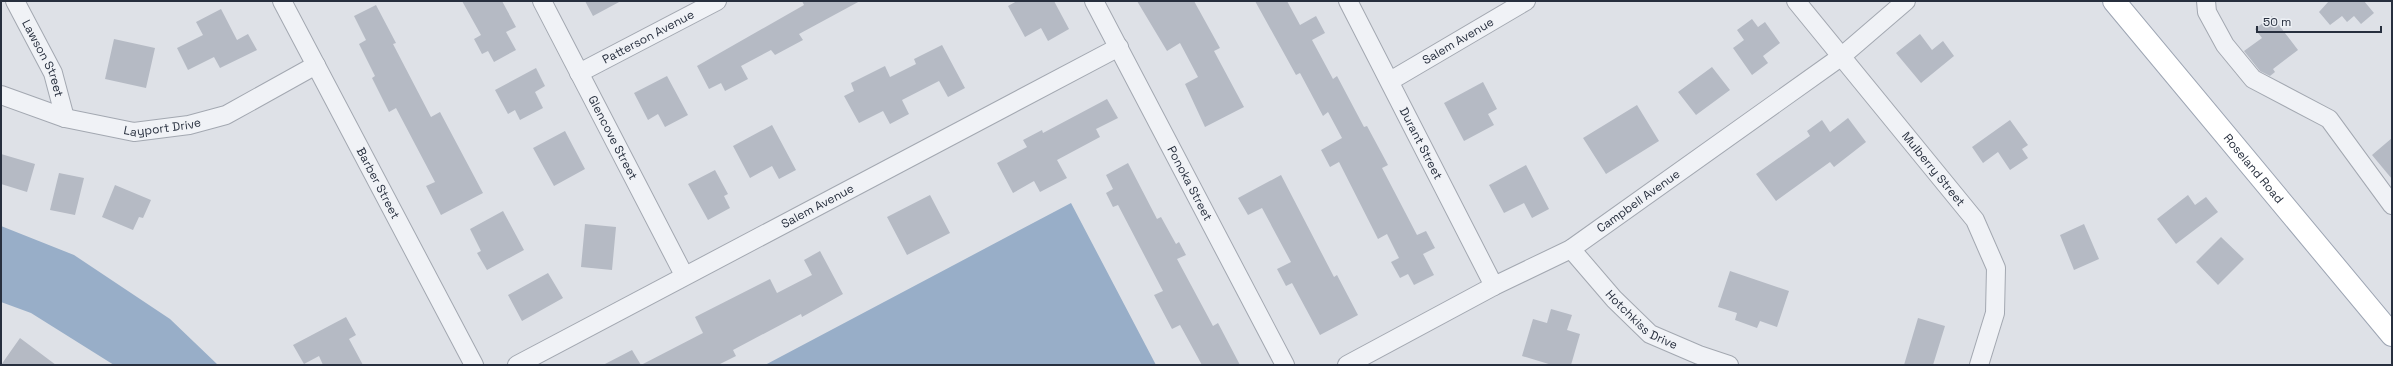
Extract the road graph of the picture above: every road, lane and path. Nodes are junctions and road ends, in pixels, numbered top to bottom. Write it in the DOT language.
graph roads {
  1 [pos="15,1"];
  2 [pos="282,1"];
  3 [pos="542,1"];
  4 [pos="717,1"];
  5 [pos="1094,1"];
  6 [pos="1348,1"];
  7 [pos="1526,1"];
  8 [pos="1796,1"];
  9 [pos="1906,1"];
  10 [pos="2206,1"];
  11 [pos="2117,2"];
  12 [pos="1119,47"];
  13 [pos="1842,56"];
  14 [pos="316,65"];
  15 [pos="579,73"];
  16 [pos="1390,81"];
  17 [pos="1,95"];
  18 [pos="65,118"];
  19 [pos="2392,205"];
  20 [pos="1571,249"];
  21 [pos="684,275"];
  22 [pos="1494,286"];
  23 [pos="2392,336"];
  24 [pos="474,365"];
  25 [pos="517,365"];
  26 [pos="1285,365"];
  27 [pos="1347,365"];
  28 [pos="1729,365"];
  29 [pos="1978,365"];
  1 -- 18 [label="street, Lawson Street"];
  2 -- 14 [label="street, Barber Street"];
  3 -- 15 [label="street, Glencove Street"];
  4 -- 15 [label="street, Patterson Avenue"];
  5 -- 12 [label="street, Ponoka Street"];
  6 -- 16 [label="street, Durant Street"];
  7 -- 16 [label="street, Salem Avenue"];
  8 -- 13 [label="street, Mulberry Street"];
  9 -- 13 [label="street, Campbell Avenue"];
  10 -- 19 [label="street"];
  11 -- 23 [label="main road, Roseland Road"];
  12 -- 21 [label="street, Salem Avenue"];
  12 -- 26 [label="street, Ponoka Street"];
  13 -- 20 [label="street, Campbell Avenue"];
  13 -- 29 [label="street, Mulberry Street"];
  14 -- 18 [label="street, Layport Drive"];
  14 -- 24 [label="street, Barber Street"];
  15 -- 21 [label="street, Glencove Street"];
  16 -- 22 [label="street, Durant Street"];
  17 -- 18 [label="street, Layport Drive"];
  20 -- 22 [label="street, Campbell Avenue"];
  20 -- 28 [label="street, Hotchkiss Drive"];
  21 -- 25 [label="street, Salem Avenue"];
  22 -- 27 [label="street, Campbell Avenue"];
}
